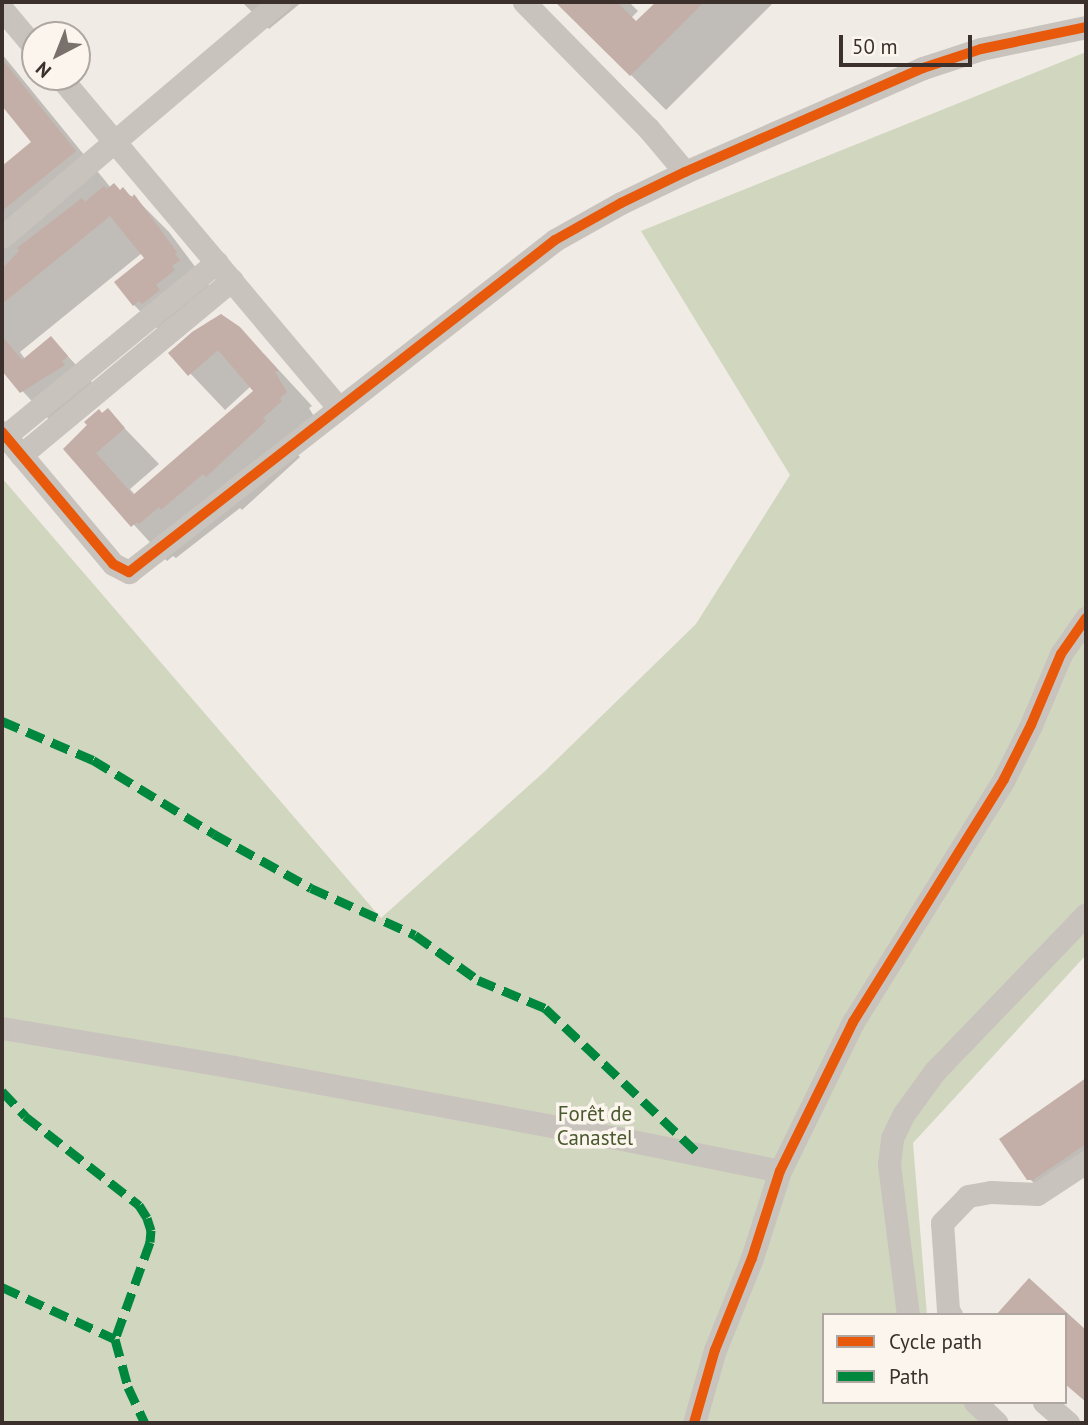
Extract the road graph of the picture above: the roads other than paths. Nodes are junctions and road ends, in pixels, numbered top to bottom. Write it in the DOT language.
graph roads {
  1 [pos="279,2"];
  2 [pos="524,2"];
  3 [pos="2,9"];
  4 [pos="1086,27"];
  5 [pos="21,31"];
  6 [pos="72,91"];
  7 [pos="116,142"];
  8 [pos="685,172"];
  9 [pos="2,237"];
  10 [pos="217,262"];
  11 [pos="232,280"];
  12 [pos="139,326"];
  13 [pos="155,344"];
  14 [pos="338,407"];
  15 [pos="4,434"];
  16 [pos="21,455"];
  17 [pos="1086,618"];
  18 [pos="1086,914"];
  19 [pos="2,1028"];
  20 [pos="1086,1162"];
  21 [pos="780,1171"];
  22 [pos="908,1313"];
  23 [pos="950,1313"];
  24 [pos="977,1404"];
  25 [pos="1046,1404"];
  26 [pos="694,1423"];
  27 [pos="997,1423"];
  28 [pos="1068,1423"];
  1 -- 7 [label="street"];
  2 -- 8 [label="street"];
  3 -- 5 [label="street"];
  4 -- 8 [label="street"];
  6 -- 7 [label="street"];
  7 -- 9 [label="street"];
  7 -- 10 [label="street"];
  8 -- 14 [label="street"];
  10 -- 11 [label="street"];
  10 -- 12 [label="street"];
  11 -- 13 [label="street"];
  11 -- 14 [label="street"];
  12 -- 13 [label="street"];
  12 -- 15 [label="street"];
  13 -- 16 [label="street"];
  14 -- 16 [label="street"];
  15 -- 16 [label="street"];
  17 -- 21 [label="street"];
  18 -- 22 [label="street"];
  19 -- 21 [label="street"];
  20 -- 23 [label="street"];
  21 -- 26 [label="street"];
  24 -- 27 [label="street"];
  25 -- 28 [label="street"];
}
